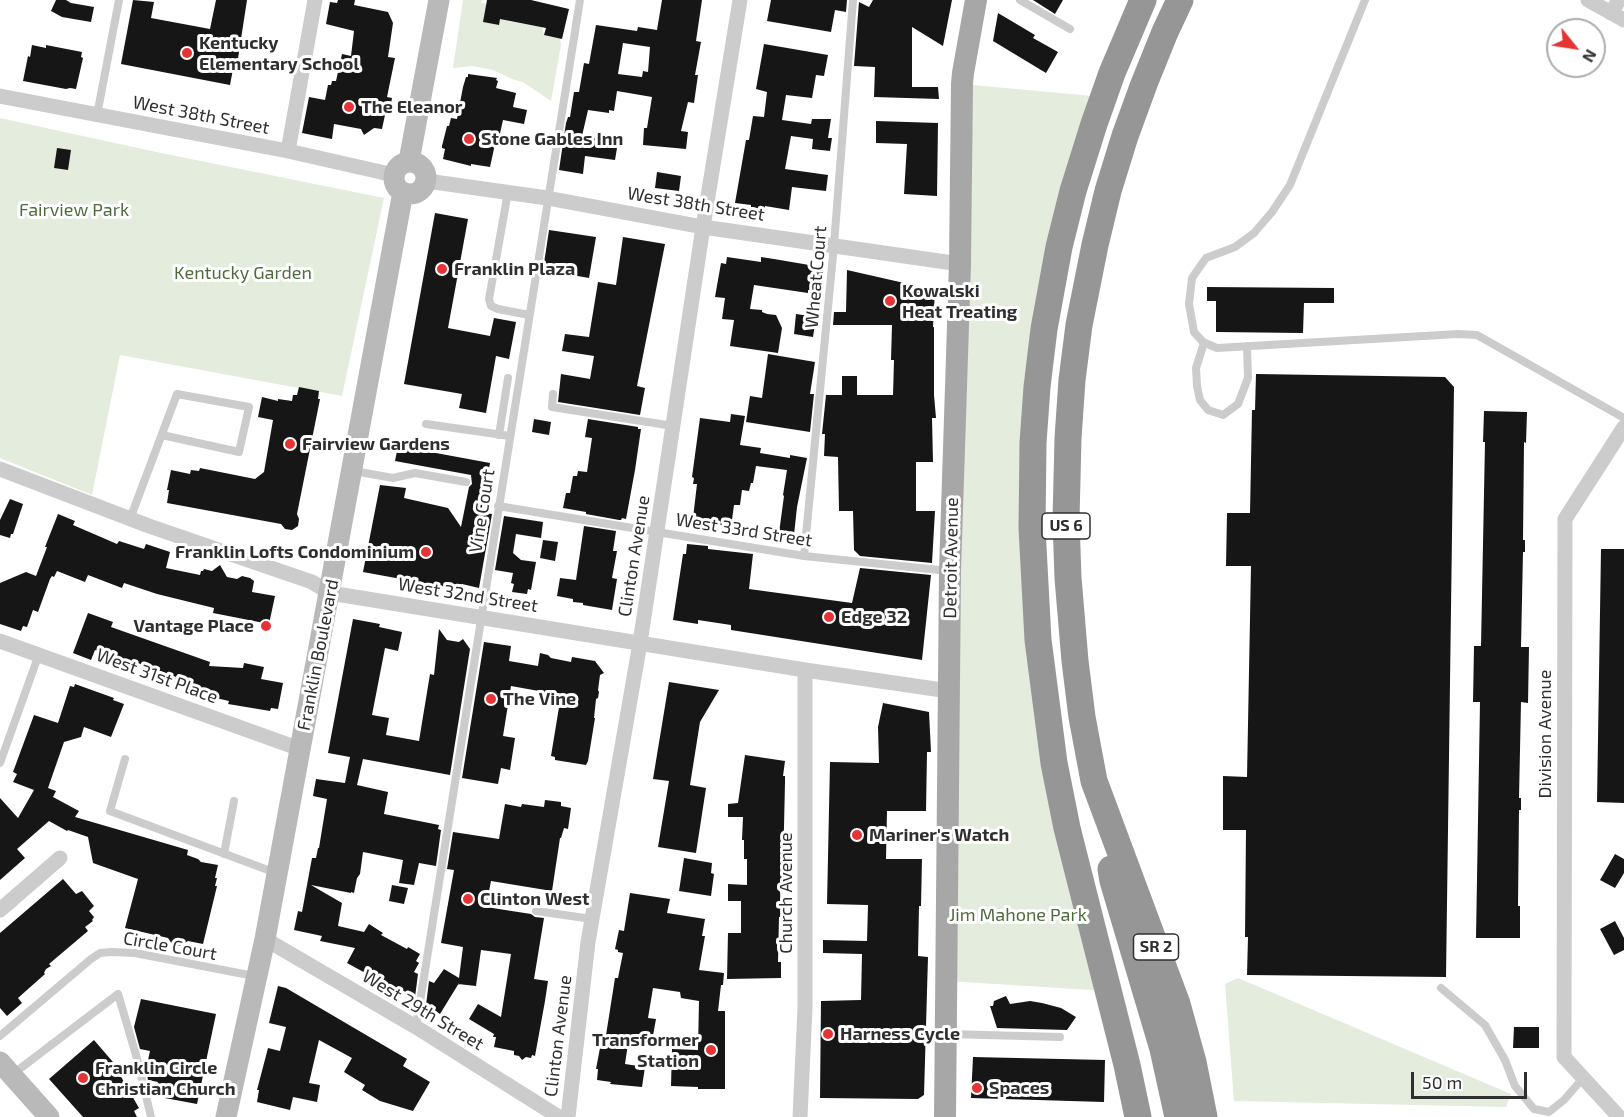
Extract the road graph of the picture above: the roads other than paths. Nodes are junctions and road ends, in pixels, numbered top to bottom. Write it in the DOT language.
graph roads {
  1 [pos="119,0"];
  2 [pos="315,0"];
  3 [pos="439,0"];
  4 [pos="580,0"];
  5 [pos="740,0"];
  6 [pos="854,0"];
  7 [pos="976,0"];
  8 [pos="1020,0"];
  9 [pos="1134,0"];
  10 [pos="1143,0"];
  11 [pos="1180,0"];
  12 [pos="1199,0"];
  13 [pos="1365,0"];
  14 [pos="1588,0"];
  15 [pos="1618,11"];
  16 [pos="1070,29"];
  17 [pos="1120,54"];
  18 [pos="0,96"];
  19 [pos="97,115"];
  20 [pos="288,151"];
  21 [pos="402,176"];
  22 [pos="426,181"];
  23 [pos="508,192"];
  24 [pos="548,198"];
  25 [pos="703,227"];
  26 [pos="834,245"];
  27 [pos="960,264"];
  28 [pos="1089,271"];
  29 [pos="529,315"];
  30 [pos="1204,343"];
  31 [pos="1247,346"];
  32 [pos="508,378"];
  33 [pos="553,394"];
  34 [pos="1624,418"];
  35 [pos="426,424"];
  36 [pos="673,426"];
  37 [pos="1624,427"];
  38 [pos="162,435"];
  39 [pos="499,435"];
  40 [pos="510,436"];
  41 [pos="0,469"];
  42 [pos="352,471"];
  43 [pos="466,482"];
  44 [pos="498,506"];
  45 [pos="130,519"];
  46 [pos="657,532"];
  47 [pos="804,556"];
  48 [pos="950,571"];
  49 [pos="330,593"];
  50 [pos="480,616"];
  51 [pos="0,641"];
  52 [pos="640,643"];
  53 [pos="39,654"];
  54 [pos="805,670"];
  55 [pos="949,691"];
  56 [pos="300,749"];
  57 [pos="125,759"];
  58 [pos="0,763"];
  59 [pos="1094,780"];
  60 [pos="234,801"];
  61 [pos="224,854"];
  62 [pos="60,858"];
  63 [pos="1078,870"];
  64 [pos="277,873"];
  65 [pos="0,910"];
  66 [pos="536,910"];
  67 [pos="592,919"];
  68 [pos="265,939"];
  69 [pos="256,976"];
  70 [pos="1441,988"];
  71 [pos="416,1027"];
  72 [pos="946,1034"];
  73 [pos="0,1036"];
  74 [pos="1060,1037"];
  75 [pos="6,1068"];
  76 [pos="1583,1078"];
  77 [pos="49,1117"];
  78 [pos="151,1117"];
  79 [pos="226,1117"];
  80 [pos="559,1117"];
  81 [pos="568,1117"];
  82 [pos="800,1117"];
  83 [pos="945,1117"];
  84 [pos="1138,1117"];
  85 [pos="1165,1117"];
  86 [pos="1178,1117"];
  87 [pos="1204,1117"];
  88 [pos="1619,1117"];
  1 -- 19 [label="lane"];
  2 -- 20 [label="street"];
  3 -- 21 [label="street, Franklin Boulevard"];
  4 -- 24 [label="lane, Vine Court"];
  5 -- 25 [label="street, Clinton Avenue"];
  6 -- 26 [label="lane, Wheat Court"];
  7 -- 27 [label="main road, Detroit Avenue"];
  8 -- 16 [label="lane"];
  9 -- 17 [label="highway"];
  10 -- 17 [label="highway, US 6"];
  11 -- 28 [label="highway, US 6"];
  12 -- 28 [label="highway"];
  13 -- 30 [label="lane"];
  14 -- 15 [label="street"];
  17 -- 63 [label="highway, US 6"];
  18 -- 19 [label="street, West 38th Street"];
  19 -- 20 [label="street, West 38th Street"];
  20 -- 21 [label="street, West 38th Street"];
  21 -- 22 [label="street"];
  21 -- 42 [label="street, Franklin Boulevard"];
  22 -- 23 [label="street, West 38th Street"];
  23 -- 24 [label="street, West 38th Street"];
  23 -- 29 [label="lane"];
  24 -- 25 [label="street, West 38th Street"];
  24 -- 29 [label="lane, Vine Court"];
  25 -- 26 [label="street, West 38th Street"];
  25 -- 36 [label="street, Clinton Avenue"];
  26 -- 27 [label="street, West 38th Street"];
  26 -- 47 [label="lane, Wheat Court"];
  27 -- 48 [label="main road, Detroit Avenue"];
  28 -- 59 [label="highway, US 6"];
  29 -- 40 [label="lane, Vine Court"];
  30 -- 31 [label="lane"];
  30 -- 31 [label="lane"];
  31 -- 34 [label="lane"];
  32 -- 39 [label="lane"];
  33 -- 36 [label="lane"];
  35 -- 39 [label="lane"];
  36 -- 46 [label="street, Clinton Avenue"];
  37 -- 76 [label="street, Division Avenue"];
  38 -- 38 [label="lane"];
  38 -- 45 [label="lane"];
  39 -- 40 [label="lane"];
  40 -- 44 [label="lane, Vine Court"];
  41 -- 45 [label="street, West 32nd Street"];
  42 -- 43 [label="lane"];
  42 -- 49 [label="street, Franklin Boulevard"];
  44 -- 46 [label="lane, West 33rd Street"];
  44 -- 50 [label="lane, Vine Court"];
  45 -- 49 [label="street, West 32nd Street"];
  46 -- 47 [label="lane, West 33rd Street"];
  46 -- 52 [label="street, Clinton Avenue"];
  47 -- 48 [label="lane, West 33rd Street"];
  48 -- 55 [label="main road, Detroit Avenue"];
  49 -- 50 [label="street, West 32nd Street"];
  49 -- 56 [label="street, Franklin Boulevard"];
  50 -- 52 [label="street, West 32nd Street"];
  50 -- 71 [label="lane, Vine Court"];
  51 -- 53 [label="street, West 31st Place"];
  52 -- 54 [label="street, West 32nd Street"];
  52 -- 67 [label="street, Clinton Avenue"];
  53 -- 56 [label="street, West 31st Place"];
  53 -- 58 [label="lane"];
  54 -- 55 [label="street, West 32nd Street"];
  54 -- 82 [label="street, Church Avenue"];
  55 -- 72 [label="main road, Detroit Avenue"];
  56 -- 64 [label="street, Franklin Boulevard"];
  57 -- 61 [label="lane"];
  59 -- 86 [label="highway, US 6"];
  59 -- 87 [label="highway, SR 2"];
  60 -- 61 [label="lane"];
  61 -- 64 [label="lane"];
  62 -- 65 [label="street"];
  63 -- 84 [label="highway"];
  63 -- 85 [label="highway, US 6"];
  64 -- 68 [label="street, Franklin Boulevard"];
  66 -- 67 [label="lane"];
  67 -- 81 [label="street, Clinton Avenue"];
  68 -- 69 [label="street, Franklin Boulevard"];
  68 -- 71 [label="street, West 29th Street"];
  69 -- 73 [label="lane, Circle Court"];
  69 -- 79 [label="street, Franklin Boulevard"];
  70 -- 76 [label="lane"];
  71 -- 80 [label="street, West 29th Street"];
  72 -- 74 [label="lane"];
  72 -- 83 [label="main road, Detroit Avenue"];
  75 -- 77 [label="street"];
  75 -- 78 [label="lane"];
  76 -- 88 [label="street"];
}
